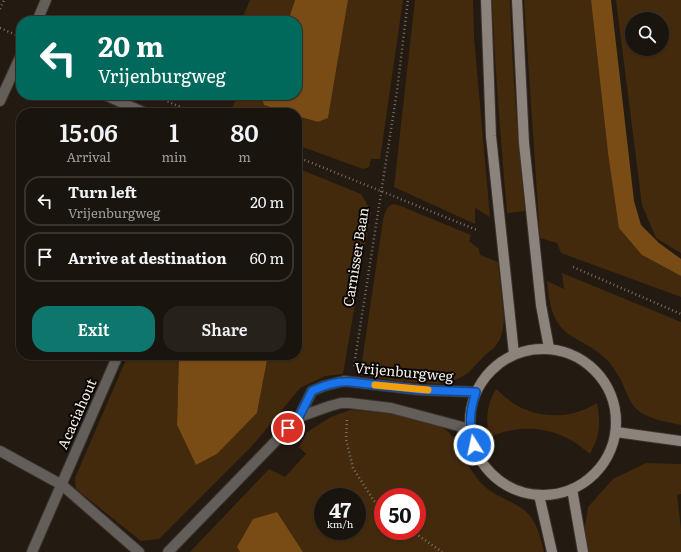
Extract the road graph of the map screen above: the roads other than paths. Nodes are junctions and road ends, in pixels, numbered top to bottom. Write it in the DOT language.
graph roads {
  1 [pos="46,0"];
  2 [pos="486,0"];
  3 [pos="517,0"];
  4 [pos="39,16"];
  5 [pos="16,71"];
  6 [pos="116,100"];
  7 [pos="0,101"];
  8 [pos="134,108"];
  9 [pos="549,348"];
  10 [pos="514,354"];
  11 [pos="116,360"];
  12 [pos="476,392"];
  13 [pos="299,417"];
  14 [pos="470,429"];
  15 [pos="616,432"];
  16 [pos="681,441"];
  17 [pos="0,451"];
  18 [pos="62,485"];
  19 [pos="572,489"];
  20 [pos="538,495"];
  21 [pos="32,552"];
  22 [pos="139,552"];
  23 [pos="168,552"];
  24 [pos="552,552"];
  25 [pos="584,552"];
  1 -- 4 [label="street"];
  2 -- 10 [label="main road"];
  3 -- 9 [label="main road"];
  5 -- 7 [label="street"];
  6 -- 8 [label="street"];
  9 -- 10 [label="main road"];
  9 -- 15 [label="main road"];
  10 -- 12 [label="main road"];
  11 -- 18 [label="street, Acaciahout"];
  12 -- 13 [label="street, Vrijenburgweg"];
  12 -- 14 [label="main road"];
  13 -- 14 [label="street, Vrijenburgweg"];
  13 -- 23 [label="street, Vrijenburgweg"];
  14 -- 20 [label="main road"];
  15 -- 16 [label="main road"];
  15 -- 19 [label="main road"];
  17 -- 18 [label="street"];
  18 -- 21 [label="street, Acaciahout"];
  18 -- 22 [label="street"];
  19 -- 20 [label="main road"];
  19 -- 25 [label="main road"];
  20 -- 24 [label="main road"];
}
